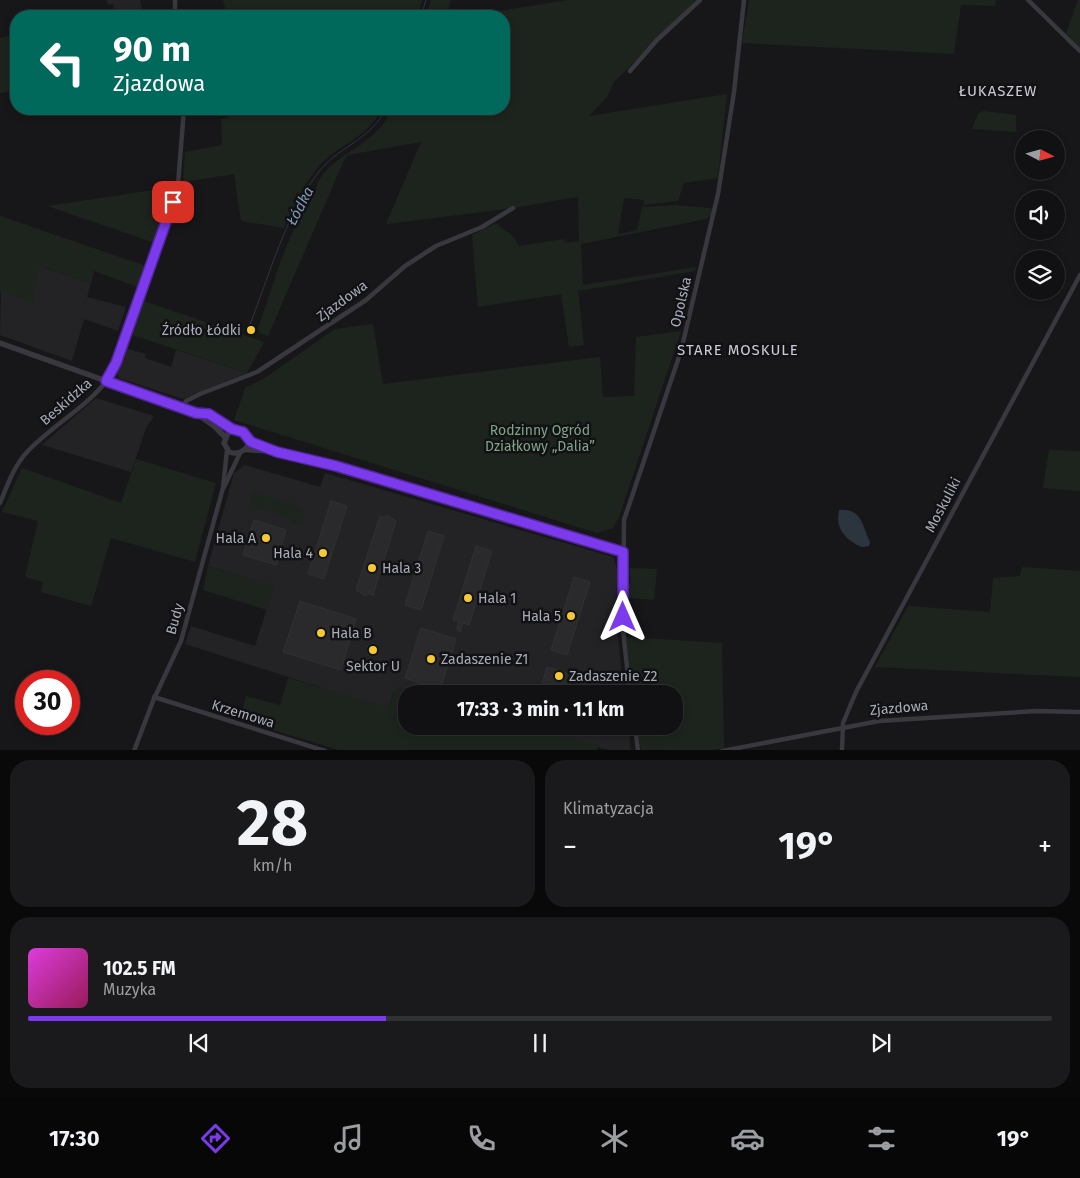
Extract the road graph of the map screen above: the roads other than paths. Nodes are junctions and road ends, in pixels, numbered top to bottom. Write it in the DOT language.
graph roads {
  1 [pos="700,0"];
  2 [pos="744,0"];
  3 [pos="1028,0"];
  4 [pos="1080,51"];
  5 [pos="630,71"];
  6 [pos="184,115"];
  7 [pos="513,208"];
  8 [pos="1080,275"];
  9 [pos="1078,285"];
  10 [pos="0,343"];
  11 [pos="106,381"];
  12 [pos="182,408"];
  13 [pos="196,413"];
  14 [pos="235,430"];
  15 [pos="225,437"];
  16 [pos="247,438"];
  17 [pos="227,450"];
  18 [pos="242,452"];
  19 [pos="277,452"];
  20 [pos="223,488"];
  21 [pos="0,503"];
  22 [pos="623,552"];
  23 [pos="629,685"];
  24 [pos="154,697"];
  25 [pos="1080,712"];
  26 [pos="842,728"];
  27 [pos="636,735"];
  28 [pos="134,750"];
  29 [pos="325,750"];
  30 [pos="638,750"];
  31 [pos="722,750"];
  32 [pos="842,750"];
  1 -- 5 [label="street"];
  2 -- 22 [label="street, Opolska"];
  3 -- 4 [label="street"];
  6 -- 11 [label="street, Beskidzka"];
  7 -- 12 [label="street, Zjazdowa"];
  8 -- 9 [label="street, Moskuliki"];
  9 -- 26 [label="street, Moskuliki"];
  10 -- 11 [label="street"];
  11 -- 12 [label="street"];
  11 -- 21 [label="street, Beskidzka"];
  12 -- 13 [label="street"];
  13 -- 14 [label="street"];
  13 -- 15 [label="street"];
  14 -- 15 [label="street"];
  14 -- 16 [label="street"];
  15 -- 17 [label="street"];
  16 -- 18 [label="street"];
  16 -- 19 [label="street"];
  17 -- 18 [label="street"];
  17 -- 20 [label="street, Budy"];
  18 -- 19 [label="street"];
  18 -- 20 [label="street, Budy"];
  19 -- 22 [label="street"];
  20 -- 24 [label="street, Budy"];
  22 -- 23 [label="street, Opolska"];
  24 -- 28 [label="street, Budy"];
  24 -- 29 [label="street, Krzemowa"];
  25 -- 26 [label="street, Zjazdowa"];
  26 -- 31 [label="street, Zjazdowa"];
  26 -- 32 [label="street, Moskuliki"];
  27 -- 30 [label="street"];
}
